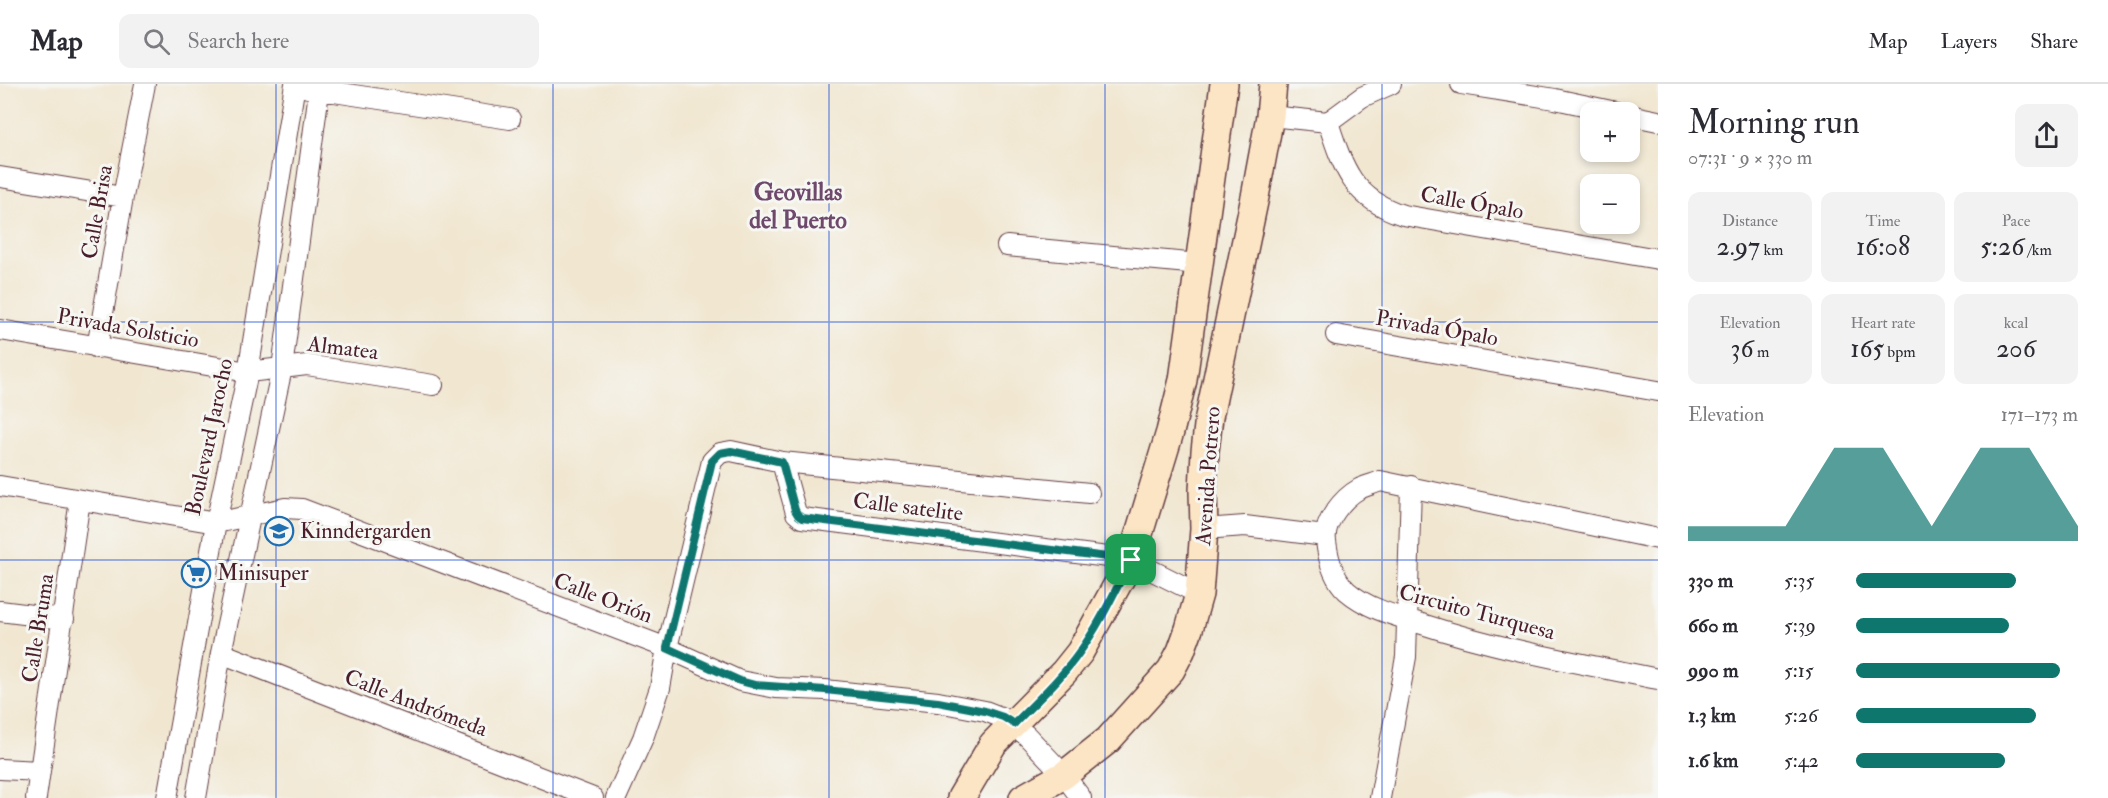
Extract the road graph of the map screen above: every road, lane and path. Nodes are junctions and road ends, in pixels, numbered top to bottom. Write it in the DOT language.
graph roads {
  1 [pos="145,84"];
  2 [pos="1224,84"];
  3 [pos="1273,84"];
  4 [pos="1391,84"];
  5 [pos="1461,84"];
  6 [pos="294,85"];
  7 [pos="320,87"];
  8 [pos="1557,92"];
  9 [pos="1586,102"];
  10 [pos="1270,116"];
  11 [pos="1640,118"];
  12 [pos="510,119"];
  13 [pos="1328,122"];
  14 [pos="1658,122"];
  15 [pos="0,177"];
  16 [pos="123,197"];
  17 [pos="1007,246"];
  18 [pos="1658,259"];
  19 [pos="1199,264"];
  20 [pos="0,330"];
  21 [pos="1336,335"];
  22 [pos="97,348"];
  23 [pos="282,368"];
  24 [pos="248,372"];
  25 [pos="433,384"];
  26 [pos="1658,391"];
  27 [pos="782,462"];
  28 [pos="0,486"];
  29 [pos="1411,486"];
  30 [pos="1089,493"];
  31 [pos="80,500"];
  32 [pos="250,516"];
  33 [pos="216,523"];
  34 [pos="1204,529"];
  35 [pos="1325,536"];
  36 [pos="1658,539"];
  37 [pos="1131,560"];
  38 [pos="1199,594"];
  39 [pos="0,611"];
  40 [pos="64,619"];
  41 [pos="1409,620"];
  42 [pos="667,648"];
  43 [pos="221,653"];
  44 [pos="1658,679"];
  45 [pos="1014,724"];
  46 [pos="0,769"];
  47 [pos="40,771"];
  48 [pos="1064,775"];
  49 [pos="36,798"];
  50 [pos="167,798"];
  51 [pos="196,798"];
  52 [pos="592,798"];
  53 [pos="616,798"];
  54 [pos="961,798"];
  55 [pos="1023,798"];
  56 [pos="1081,798"];
  57 [pos="1380,798"];
  1 -- 16 [label="street, Calle Brisa"];
  2 -- 19 [label="street, Avenida Potrero"];
  3 -- 10 [label="street, Avenida Potrero"];
  4 -- 13 [label="street"];
  5 -- 8 [label="street"];
  6 -- 7 [label="street"];
  6 -- 24 [label="street, Boulevard Jarocho"];
  7 -- 12 [label="street"];
  7 -- 23 [label="street"];
  8 -- 9 [label="street"];
  10 -- 13 [label="street"];
  10 -- 34 [label="street, Avenida Potrero"];
  11 -- 14 [label="street"];
  13 -- 18 [label="street, Calle Ópalo"];
  15 -- 16 [label="street"];
  16 -- 22 [label="street, Calle Brisa"];
  17 -- 19 [label="street"];
  19 -- 37 [label="street, Avenida Potrero"];
  20 -- 22 [label="street, Privada Solsticio"];
  21 -- 26 [label="street, Privada Ópalo"];
  22 -- 24 [label="street, Privada Solsticio"];
  23 -- 24 [label="street, Almatea"];
  23 -- 25 [label="street, Almatea"];
  23 -- 32 [label="street"];
  24 -- 33 [label="street, Boulevard Jarocho"];
  27 -- 30 [label="street"];
  27 -- 37 [label="street, Calle satelite"];
  27 -- 42 [label="street"];
  28 -- 31 [label="street"];
  29 -- 35 [label="street"];
  29 -- 36 [label="street"];
  29 -- 41 [label="street"];
  31 -- 33 [label="street"];
  31 -- 40 [label="street, Calle Bruma"];
  32 -- 33 [label="street, Calle Orión"];
  32 -- 42 [label="street, Calle Orión"];
  32 -- 43 [label="street"];
  33 -- 50 [label="street, Boulevard Jarocho"];
  34 -- 35 [label="street"];
  34 -- 38 [label="street, Avenida Potrero"];
  35 -- 41 [label="street, Circuito Turquesa"];
  37 -- 38 [label="street"];
  37 -- 45 [label="street, Avenida Potrero"];
  38 -- 48 [label="street, Avenida Potrero"];
  39 -- 40 [label="street"];
  40 -- 47 [label="street, Calle Bruma"];
  41 -- 44 [label="street, Circuito Turquesa"];
  41 -- 57 [label="street"];
  42 -- 45 [label="street, Calle Orión"];
  42 -- 53 [label="street"];
  43 -- 51 [label="street"];
  43 -- 52 [label="street, Calle Andrómeda"];
  45 -- 48 [label="street, Calle Orión"];
  45 -- 54 [label="street, Avenida Potrero"];
  46 -- 47 [label="street"];
  47 -- 49 [label="street, Calle Bruma"];
  48 -- 55 [label="street, Avenida Potrero"];
  48 -- 56 [label="street, Calle Orión"];
}
